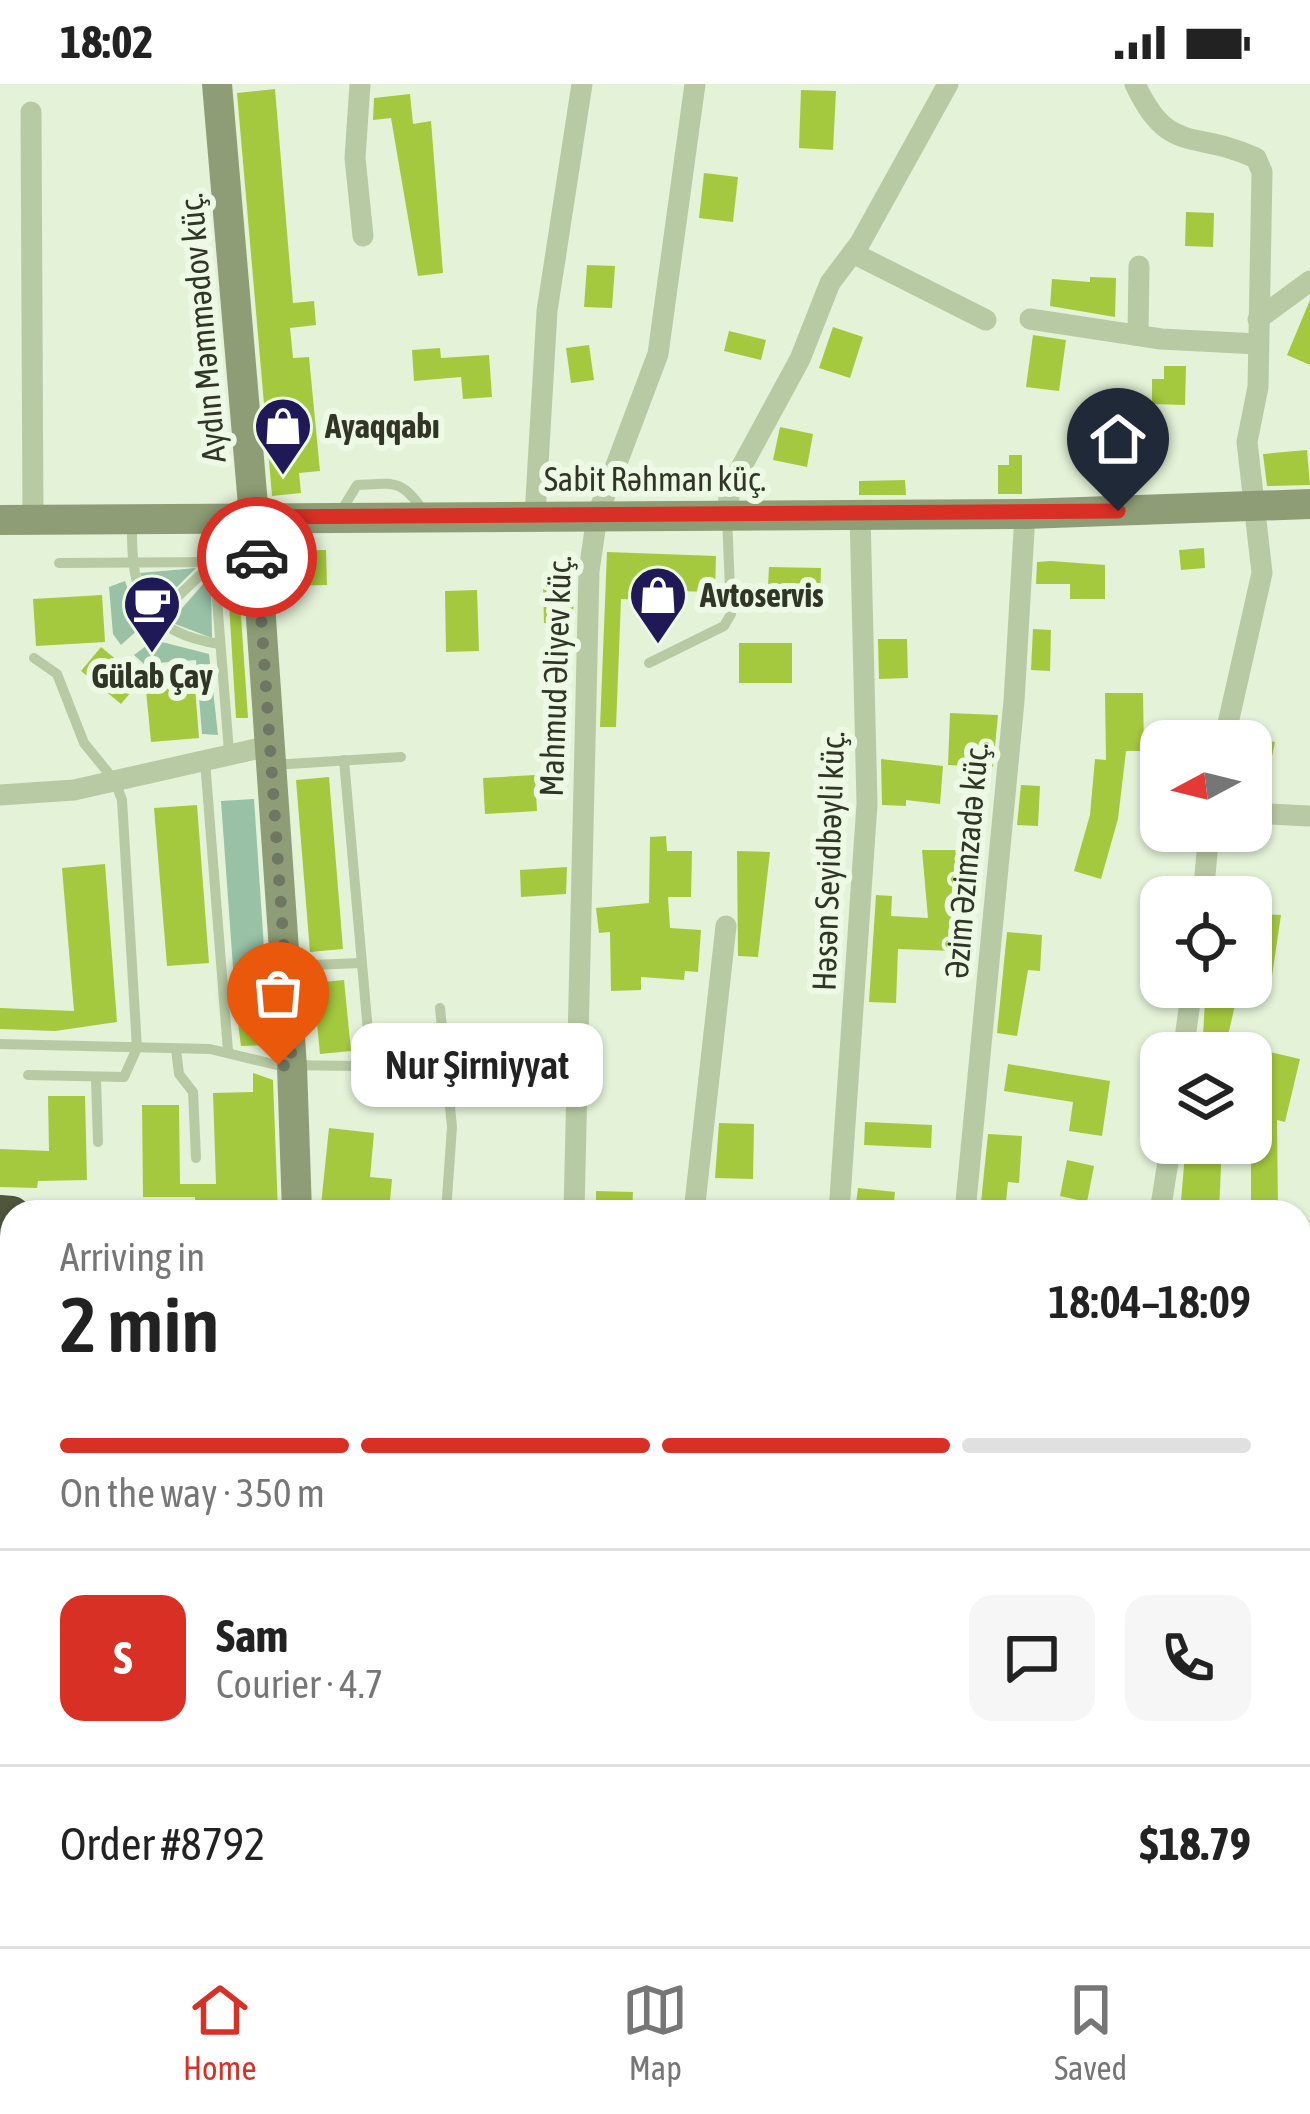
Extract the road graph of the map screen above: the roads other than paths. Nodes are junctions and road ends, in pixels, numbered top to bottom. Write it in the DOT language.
graph roads {
  1 [pos="217,84"];
  2 [pos="360,84"];
  3 [pos="582,84"];
  4 [pos="695,84"];
  5 [pos="948,84"];
  6 [pos="1135,84"];
  7 [pos="31,112"];
  8 [pos="363,236"];
  9 [pos="853,253"];
  10 [pos="1138,266"];
  11 [pos="1310,281"];
  12 [pos="1030,319"];
  13 [pos="1258,319"];
  14 [pos="986,320"];
  15 [pos="1138,334"];
  16 [pos="1258,344"];
  17 [pos="1310,503"];
  18 [pos="1257,507"];
  19 [pos="860,512"];
  20 [pos="1025,514"];
  21 [pos="535,516"];
  22 [pos="597,516"];
  23 [pos="727,516"];
  24 [pos="254,517"];
  25 [pos="0,520"];
  26 [pos="33,520"];
  27 [pos="132,520"];
  28 [pos="132,559"];
  29 [pos="214,562"];
  30 [pos="59,563"];
  31 [pos="155,618"];
  32 [pos="220,644"];
  33 [pos="34,658"];
  34 [pos="649,663"];
  35 [pos="1229,720"];
  36 [pos="229,752"];
  37 [pos="270,756"];
  38 [pos="401,757"];
  39 [pos="205,760"];
  40 [pos="344,760"];
  41 [pos="115,782"];
  42 [pos="0,795"];
  43 [pos="1272,814"];
  44 [pos="1308,816"];
  45 [pos="726,926"];
  46 [pos="360,963"];
  47 [pos="285,967"];
  48 [pos="440,1008"];
  49 [pos="0,1045"];
  50 [pos="137,1048"];
  51 [pos="176,1049"];
  52 [pos="229,1051"];
  53 [pos="292,1066"];
  54 [pos="28,1075"];
  55 [pos="97,1079"];
  56 [pos="98,1142"];
  57 [pos="196,1158"];
  58 [pos="1168,1164"];
  59 [pos="297,1200"];
  60 [pos="447,1200"];
  61 [pos="574,1200"];
  62 [pos="695,1200"];
  63 [pos="840,1200"];
  64 [pos="966,1200"];
  65 [pos="1162,1200"];
  1 -- 24 [label="main road, Aydın Məmmədov küç."];
  2 -- 8 [label="street"];
  3 -- 21 [label="street, Mahmud Əliyev küç."];
  4 -- 22 [label="street, Mahmud Əliyev küç."];
  5 -- 9 [label="street"];
  6 -- 13 [label="street"];
  7 -- 26 [label="street"];
  9 -- 14 [label="street"];
  9 -- 23 [label="street"];
  10 -- 15 [label="street"];
  11 -- 13 [label="street"];
  12 -- 15 [label="street"];
  13 -- 16 [label="street"];
  15 -- 16 [label="street"];
  16 -- 18 [label="street"];
  17 -- 18 [label="main road, Sabit Rəhman küç."];
  18 -- 20 [label="main road, Sabit Rəhman küç."];
  18 -- 35 [label="street"];
  19 -- 20 [label="main road, Sabit Rəhman küç."];
  19 -- 23 [label="main road, Sabit Rəhman küç."];
  19 -- 63 [label="street, Həsən Seyidbəyli küç."];
  20 -- 64 [label="street, Əzim Əzimzadə küç."];
  21 -- 22 [label="main road, Sabit Rəhman küç."];
  21 -- 24 [label="main road, Sabit Rəhman küç."];
  22 -- 23 [label="main road, Sabit Rəhman küç."];
  22 -- 61 [label="street, Mahmud Əliyev küç."];
  23 -- 34 [label="lane"];
  24 -- 27 [label="main road, Sabit Rəhman küç."];
  24 -- 37 [label="main road, Aydın Məmmədov küç."];
  25 -- 26 [label="main road, Sabit Rəhman küç."];
  26 -- 27 [label="main road, Sabit Rəhman küç."];
  27 -- 28 [label="lane"];
  28 -- 29 [label="lane"];
  28 -- 30 [label="lane"];
  28 -- 31 [label="lane"];
  29 -- 31 [label="lane"];
  29 -- 32 [label="lane"];
  31 -- 32 [label="lane"];
  32 -- 36 [label="lane"];
  33 -- 41 [label="lane"];
  36 -- 37 [label="street"];
  36 -- 39 [label="street"];
  37 -- 40 [label="lane"];
  37 -- 47 [label="main road, Aydın Məmmədov küç."];
  38 -- 40 [label="lane"];
  39 -- 41 [label="street"];
  39 -- 52 [label="lane"];
  40 -- 46 [label="lane"];
  41 -- 42 [label="street"];
  41 -- 50 [label="lane"];
  43 -- 44 [label="street"];
  45 -- 62 [label="street"];
  46 -- 47 [label="lane"];
  46 -- 53 [label="lane"];
  47 -- 53 [label="main road, Aydın Məmmədov küç."];
  48 -- 60 [label="lane"];
  49 -- 50 [label="lane"];
  50 -- 51 [label="lane"];
  50 -- 55 [label="lane"];
  51 -- 52 [label="lane"];
  51 -- 57 [label="lane"];
  52 -- 53 [label="lane"];
  53 -- 59 [label="main road, Aydın Məmmədov küç."];
  54 -- 55 [label="lane"];
  55 -- 56 [label="lane"];
  58 -- 65 [label="street"];
}
